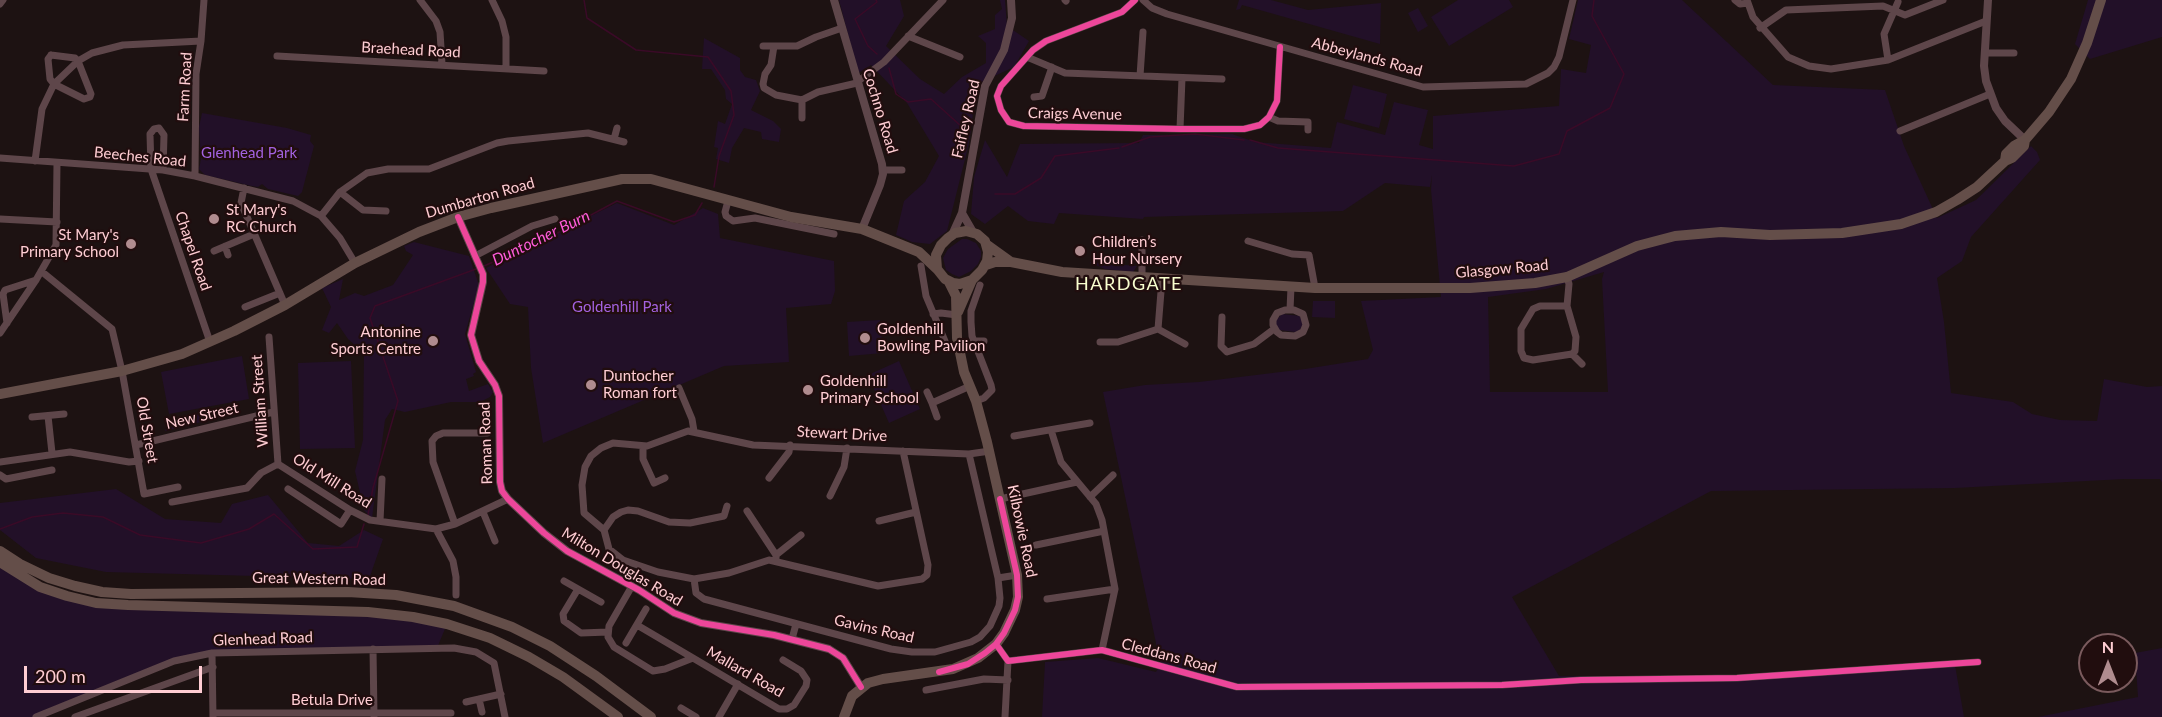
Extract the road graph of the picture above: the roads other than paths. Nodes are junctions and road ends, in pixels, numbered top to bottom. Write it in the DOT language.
graph roads {
  1 [pos="3,0"];
  2 [pos="204,0"];
  3 [pos="420,0"];
  4 [pos="492,0"];
  5 [pos="834,0"];
  6 [pos="1011,0"];
  7 [pos="1135,0"];
  8 [pos="1143,0"];
  9 [pos="1573,0"];
  10 [pos="1735,0"];
  11 [pos="1788,0"];
  12 [pos="1943,0"];
  13 [pos="1988,0"];
  14 [pos="2101,0"];
  15 [pos="939,1"];
  16 [pos="1748,2"];
  17 [pos="1898,2"];
  18 [pos="0,4"];
  19 [pos="1786,10"];
  20 [pos="1894,10"];
  21 [pos="1986,21"];
  22 [pos="842,28"];
  23 [pos="1760,28"];
  24 [pos="1143,32"];
  25 [pos="908,36"];
  26 [pos="201,41"];
  27 [pos="763,46"];
  28 [pos="774,46"];
  29 [pos="1280,47"];
  30 [pos="2014,52"];
  31 [pos="1985,53"];
  32 [pos="277,56"];
  33 [pos="960,57"];
  34 [pos="1027,57"];
  35 [pos="1888,60"];
  36 [pos="78,61"];
  37 [pos="442,64"];
  38 [pos="1052,67"];
  39 [pos="506,69"];
  40 [pos="544,71"];
  41 [pos="1140,76"];
  42 [pos="1182,78"];
  43 [pos="1222,79"];
  44 [pos="859,81"];
  45 [pos="54,84"];
  46 [pos="1990,94"];
  47 [pos="1034,97"];
  48 [pos="802,100"];
  49 [pos="1269,117"];
  50 [pos="802,118"];
  51 [pos="617,128"];
  52 [pos="1180,129"];
  53 [pos="1308,130"];
  54 [pos="2014,130"];
  55 [pos="1900,131"];
  56 [pos="614,139"];
  57 [pos="2025,140"];
  58 [pos="624,142"];
  59 [pos="2014,146"];
  60 [pos="0,158"];
  61 [pos="35,161"];
  62 [pos="2005,161"];
  63 [pos="57,163"];
  64 [pos="151,169"];
  65 [pos="163,170"];
  66 [pos="883,170"];
  67 [pos="902,170"];
  68 [pos="195,176"];
  69 [pos="244,188"];
  70 [pos="340,192"];
  71 [pos="728,201"];
  72 [pos="386,211"];
  73 [pos="962,213"];
  74 [pos="321,216"];
  75 [pos="458,217"];
  76 [pos="0,219"];
  77 [pos="555,219"];
  78 [pos="57,222"];
  79 [pos="862,229"];
  80 [pos="973,232"];
  81 [pos="254,234"];
  82 [pos="834,234"];
  83 [pos="952,235"];
  84 [pos="1142,240"];
  85 [pos="1248,241"];
  86 [pos="986,244"];
  87 [pos="225,246"];
  88 [pos="214,251"];
  89 [pos="919,252"];
  90 [pos="937,252"];
  91 [pos="228,255"];
  92 [pos="476,258"];
  93 [pos="1011,262"];
  94 [pos="355,263"];
  95 [pos="986,265"];
  96 [pos="921,266"];
  97 [pos="937,270"];
  98 [pos="41,272"];
  99 [pos="1567,276"];
  100 [pos="1142,278"];
  101 [pos="1162,279"];
  102 [pos="36,280"];
  103 [pos="949,282"];
  104 [pos="976,283"];
  105 [pos="1291,287"];
  106 [pos="1315,288"];
  107 [pos="280,293"];
  108 [pos="285,305"];
  109 [pos="1567,306"];
  110 [pos="245,307"];
  111 [pos="1290,310"];
  112 [pos="933,314"];
  113 [pos="957,315"];
  114 [pos="1222,317"];
  115 [pos="7,323"];
  116 [pos="1158,328"];
  117 [pos="1274,329"];
  118 [pos="0,333"];
  119 [pos="269,337"];
  120 [pos="945,341"];
  121 [pos="974,341"];
  122 [pos="984,341"];
  123 [pos="210,342"];
  124 [pos="1100,342"];
  125 [pos="1185,344"];
  126 [pos="1572,354"];
  127 [pos="1581,364"];
  128 [pos="122,371"];
  129 [pos="970,386"];
  130 [pos="679,388"];
  131 [pos="927,392"];
  132 [pos="0,394"];
  133 [pos="976,401"];
  134 [pos="932,403"];
  135 [pos="273,412"];
  136 [pos="64,414"];
  137 [pos="48,416"];
  138 [pos="32,417"];
  139 [pos="937,417"];
  140 [pos="1090,423"];
  141 [pos="1052,429"];
  142 [pos="694,431"];
  143 [pos="487,433"];
  144 [pos="1014,436"];
  145 [pos="136,445"];
  146 [pos="790,445"];
  147 [pos="643,446"];
  148 [pos="847,448"];
  149 [pos="903,451"];
  150 [pos="990,452"];
  151 [pos="52,453"];
  152 [pos="969,454"];
  153 [pos="139,461"];
  154 [pos="0,462"];
  155 [pos="278,464"];
  156 [pos="52,470"];
  157 [pos="0,475"];
  158 [pos="1113,475"];
  159 [pos="665,478"];
  160 [pos="769,478"];
  161 [pos="382,479"];
  162 [pos="1077,482"];
  163 [pos="178,487"];
  164 [pos="288,489"];
  165 [pos="830,496"];
  166 [pos="1090,497"];
  167 [pos="508,499"];
  168 [pos="1000,499"];
  169 [pos="172,502"];
  170 [pos="727,506"];
  171 [pos="350,510"];
  172 [pos="747,511"];
  173 [pos="483,512"];
  174 [pos="916,512"];
  175 [pos="380,521"];
  176 [pos="879,521"];
  177 [pos="455,524"];
  178 [pos="436,529"];
  179 [pos="604,530"];
  180 [pos="1104,531"];
  181 [pos="801,535"];
  182 [pos="495,541"];
  183 [pos="1036,545"];
  184 [pos="0,551"];
  185 [pos="777,560"];
  186 [pos="0,562"];
  187 [pos="1017,575"];
  188 [pos="998,578"];
  189 [pos="694,579"];
  190 [pos="564,580"];
  191 [pos="632,586"];
  192 [pos="578,589"];
  193 [pos="1115,589"];
  194 [pos="456,595"];
  195 [pos="1047,599"];
  196 [pos="601,602"];
  197 [pos="646,609"];
  198 [pos="796,624"];
  199 [pos="637,625"];
  200 [pos="608,632"];
  201 [pos="792,639"];
  202 [pos="626,643"];
  203 [pos="996,644"];
  204 [pos="373,649"];
  205 [pos="1102,650"];
  206 [pos="212,653"];
  207 [pos="693,658"];
  208 [pos="783,660"];
  209 [pos="1008,661"];
  210 [pos="1978,662"];
  211 [pos="213,666"];
  212 [pos="1008,680"];
  213 [pos="738,684"];
  214 [pos="861,687"];
  215 [pos="926,690"];
  216 [pos="501,694"];
  217 [pos="479,699"];
  218 [pos="466,702"];
  219 [pos="681,708"];
  220 [pos="451,712"];
  221 [pos="482,712"];
  222 [pos="213,715"];
  223 [pos="374,715"];
  224 [pos="36,717"];
  225 [pos="75,717"];
  226 [pos="505,717"];
  227 [pos="618,717"];
  228 [pos="651,717"];
  229 [pos="696,717"];
  230 [pos="719,717"];
  231 [pos="844,717"];
  232 [pos="1005,717"];
  1 -- 18 [label="street"];
  2 -- 26 [label="street, Farm Road"];
  3 -- 37 [label="street"];
  4 -- 39 [label="street"];
  5 -- 22 [label="street, Cochno Road"];
  6 -- 73 [label="street, Faifley Road"];
  7 -- 34 [label="street, Craigs Avenue"];
  8 -- 29 [label="street, Abbeylands Road"];
  9 -- 29 [label="street, Abbeylands Road"];
  10 -- 16 [label="street"];
  11 -- 19 [label="street"];
  12 -- 20 [label="street"];
  13 -- 21 [label="street"];
  14 -- 57 [label="main road, Glasgow Road"];
  15 -- 25 [label="street"];
  16 -- 23 [label="street"];
  17 -- 20 [label="street"];
  19 -- 20 [label="street"];
  19 -- 23 [label="street"];
  20 -- 35 [label="street"];
  21 -- 31 [label="street"];
  21 -- 35 [label="street"];
  22 -- 28 [label="street"];
  22 -- 44 [label="street, Cochno Road"];
  23 -- 35 [label="street"];
  24 -- 41 [label="street"];
  25 -- 33 [label="street"];
  25 -- 44 [label="street"];
  26 -- 36 [label="street"];
  26 -- 68 [label="street, Farm Road"];
  27 -- 28 [label="street"];
  28 -- 48 [label="street"];
  29 -- 49 [label="street"];
  30 -- 31 [label="street"];
  31 -- 46 [label="street"];
  32 -- 37 [label="street, Braehead Road"];
  34 -- 38 [label="street"];
  34 -- 52 [label="street, Craigs Avenue"];
  36 -- 45 [label="street"];
  36 -- 45 [label="street"];
  36 -- 45 [label="street"];
  37 -- 39 [label="street, Braehead Road"];
  38 -- 41 [label="street"];
  38 -- 47 [label="street"];
  39 -- 40 [label="street, Braehead Road"];
  41 -- 42 [label="street"];
  42 -- 43 [label="street"];
  42 -- 52 [label="street"];
  44 -- 48 [label="street"];
  44 -- 66 [label="street, Cochno Road"];
  45 -- 61 [label="street"];
  46 -- 54 [label="street"];
  46 -- 55 [label="street"];
  48 -- 50 [label="street"];
  49 -- 52 [label="street, Craigs Avenue"];
  49 -- 53 [label="street"];
  51 -- 56 [label="street"];
  54 -- 57 [label="street"];
  54 -- 59 [label="street"];
  56 -- 58 [label="street"];
  56 -- 70 [label="street"];
  57 -- 59 [label="main road"];
  57 -- 62 [label="main road, Glasgow Road"];
  59 -- 62 [label="main road, Glasgow Road"];
  60 -- 61 [label="street, Beeches Road"];
  61 -- 63 [label="street, Beeches Road"];
  62 -- 99 [label="main road, Glasgow Road"];
  63 -- 64 [label="street, Beeches Road"];
  63 -- 78 [label="street"];
  64 -- 65 [label="street, Beeches Road"];
  64 -- 65 [label="street, Chapel Road"];
  64 -- 123 [label="street, Chapel Road"];
  65 -- 68 [label="street, Beeches Road"];
  66 -- 67 [label="street"];
  66 -- 79 [label="street, Cochno Road"];
  68 -- 69 [label="street, Beeches Road"];
  69 -- 74 [label="street, Beeches Road"];
  69 -- 81 [label="street"];
  70 -- 72 [label="street"];
  70 -- 74 [label="street"];
  71 -- 75 [label="main road, Dumbarton Road"];
  71 -- 79 [label="main road, Dumbarton Road"];
  71 -- 82 [label="street"];
  73 -- 80 [label="street"];
  73 -- 83 [label="street, Faifley Road"];
  74 -- 94 [label="street, Beeches Road"];
  75 -- 92 [label="street, Roman Road"];
  75 -- 94 [label="main road, Dumbarton Road"];
  76 -- 78 [label="street"];
  77 -- 92 [label="street"];
  78 -- 98 [label="street"];
  79 -- 89 [label="main road, Dumbarton Road"];
  80 -- 83 [label="main road"];
  80 -- 86 [label="main road"];
  81 -- 87 [label="street"];
  81 -- 107 [label="street"];
  83 -- 90 [label="main road"];
  84 -- 100 [label="street"];
  85 -- 106 [label="street"];
  86 -- 93 [label="main road, Glasgow Road"];
  86 -- 95 [label="main road"];
  87 -- 88 [label="street"];
  87 -- 91 [label="street"];
  89 -- 90 [label="main road"];
  89 -- 97 [label="main road"];
  90 -- 97 [label="main road"];
  92 -- 167 [label="street, Roman Road"];
  93 -- 95 [label="main road, Glasgow Road"];
  93 -- 100 [label="main road, Glasgow Road"];
  94 -- 108 [label="main road, Dumbarton Road"];
  95 -- 104 [label="main road"];
  96 -- 112 [label="street"];
  97 -- 103 [label="main road"];
  98 -- 102 [label="street"];
  98 -- 128 [label="street, Old Street"];
  99 -- 106 [label="main road, Glasgow Road"];
  99 -- 109 [label="street"];
  100 -- 101 [label="main road, Glasgow Road"];
  101 -- 105 [label="main road, Glasgow Road"];
  101 -- 116 [label="street"];
  102 -- 115 [label="street"];
  102 -- 115 [label="street"];
  103 -- 104 [label="main road"];
  103 -- 113 [label="main road, Kilbowie Road"];
  104 -- 113 [label="main road, Kilbowie Road"];
  104 -- 121 [label="street"];
  105 -- 106 [label="main road, Glasgow Road"];
  105 -- 111 [label="street"];
  107 -- 108 [label="street"];
  107 -- 110 [label="street"];
  108 -- 123 [label="main road, Dumbarton Road"];
  109 -- 126 [label="street"];
  109 -- 126 [label="street"];
  111 -- 117 [label="street"];
  111 -- 117 [label="street"];
  112 -- 113 [label="street"];
  112 -- 120 [label="street"];
  113 -- 129 [label="main road, Kilbowie Road"];
  114 -- 117 [label="street"];
  115 -- 118 [label="street"];
  116 -- 124 [label="street"];
  116 -- 125 [label="street"];
  119 -- 135 [label="street, William Street"];
  121 -- 122 [label="street"];
  121 -- 133 [label="street"];
  123 -- 128 [label="main road, Dumbarton Road"];
  126 -- 127 [label="street"];
  128 -- 132 [label="main road, Dumbarton Road"];
  128 -- 145 [label="street, Old Street"];
  129 -- 133 [label="main road, Kilbowie Road"];
  129 -- 134 [label="street"];
  130 -- 142 [label="street"];
  131 -- 134 [label="street"];
  133 -- 150 [label="main road, Kilbowie Road"];
  134 -- 139 [label="street"];
  135 -- 145 [label="street, New Street"];
  135 -- 155 [label="street, William Street"];
  136 -- 137 [label="street"];
  137 -- 138 [label="street"];
  137 -- 151 [label="street"];
  140 -- 141 [label="street"];
  141 -- 144 [label="street"];
  141 -- 162 [label="street"];
  142 -- 146 [label="street, Stewart Drive"];
  142 -- 147 [label="street, Stewart Drive"];
  143 -- 177 [label="street"];
  145 -- 153 [label="street, Old Street"];
  146 -- 148 [label="street, Stewart Drive"];
  146 -- 160 [label="street"];
  147 -- 159 [label="street"];
  147 -- 179 [label="street, Stewart Drive"];
  148 -- 149 [label="street, Stewart Drive"];
  148 -- 165 [label="street"];
  149 -- 152 [label="street, Stewart Drive"];
  149 -- 174 [label="street"];
  150 -- 152 [label="street, Stewart Drive"];
  150 -- 168 [label="main road, Kilbowie Road"];
  151 -- 153 [label="street"];
  151 -- 154 [label="street"];
  152 -- 188 [label="street, Gavins Road"];
  153 -- 163 [label="street, Old Street"];
  155 -- 169 [label="street"];
  155 -- 171 [label="street, Old Mill Road"];
  156 -- 157 [label="street"];
  158 -- 166 [label="street"];
  161 -- 175 [label="street"];
  162 -- 166 [label="street"];
  162 -- 168 [label="street"];
  164 -- 171 [label="street"];
  166 -- 180 [label="street"];
  167 -- 173 [label="street, Old Mill Road"];
  167 -- 191 [label="street, Milton Douglas Road"];
  168 -- 187 [label="main road, Kilbowie Road"];
  170 -- 179 [label="street"];
  171 -- 175 [label="street, Old Mill Road"];
  172 -- 185 [label="street"];
  173 -- 177 [label="street, Old Mill Road"];
  173 -- 182 [label="street"];
  174 -- 176 [label="street"];
  174 -- 185 [label="street"];
  175 -- 178 [label="street, Old Mill Road"];
  177 -- 178 [label="street, Old Mill Road"];
  178 -- 194 [label="street"];
  179 -- 189 [label="street, Stewart Drive"];
  180 -- 183 [label="street"];
  180 -- 193 [label="street"];
  181 -- 185 [label="street"];
  184 -- 228 [label="main road, Great Western Road"];
  185 -- 189 [label="street"];
  186 -- 227 [label="main road, Great Western Road"];
  187 -- 188 [label="street"];
  187 -- 203 [label="main road, Kilbowie Road"];
  188 -- 198 [label="street, Gavins Road"];
  189 -- 198 [label="street, Gavins Road"];
  190 -- 192 [label="street"];
  191 -- 200 [label="street"];
  191 -- 201 [label="street, Milton Douglas Road"];
  192 -- 196 [label="street"];
  192 -- 200 [label="street"];
  193 -- 195 [label="street"];
  193 -- 205 [label="street"];
  197 -- 199 [label="street"];
  198 -- 201 [label="street"];
  199 -- 202 [label="street"];
  199 -- 207 [label="street, Mallard Road"];
  200 -- 207 [label="street, Mallard Road"];
  201 -- 214 [label="street, Milton Douglas Road"];
  203 -- 209 [label="street"];
  203 -- 214 [label="main road, Kilbowie Road"];
  204 -- 206 [label="street, Glenhead Road"];
  204 -- 216 [label="street, Glenhead Road"];
  204 -- 223 [label="street"];
  205 -- 209 [label="street, Cleddans Road"];
  205 -- 210 [label="street, Cleddans Road"];
  206 -- 211 [label="street"];
  206 -- 224 [label="street, Glenhead Road"];
  207 -- 213 [label="street, Mallard Road"];
  208 -- 213 [label="street, Mallard Road"];
  209 -- 212 [label="street"];
  211 -- 222 [label="street"];
  211 -- 225 [label="street"];
  212 -- 215 [label="street"];
  212 -- 232 [label="street"];
  213 -- 230 [label="street"];
  214 -- 231 [label="main road"];
  216 -- 217 [label="street"];
  216 -- 226 [label="street"];
  217 -- 218 [label="street"];
  217 -- 221 [label="street"];
  219 -- 229 [label="street"];
  220 -- 223 [label="street, Betula Drive"];
  222 -- 223 [label="street, Betula Drive"];
}
